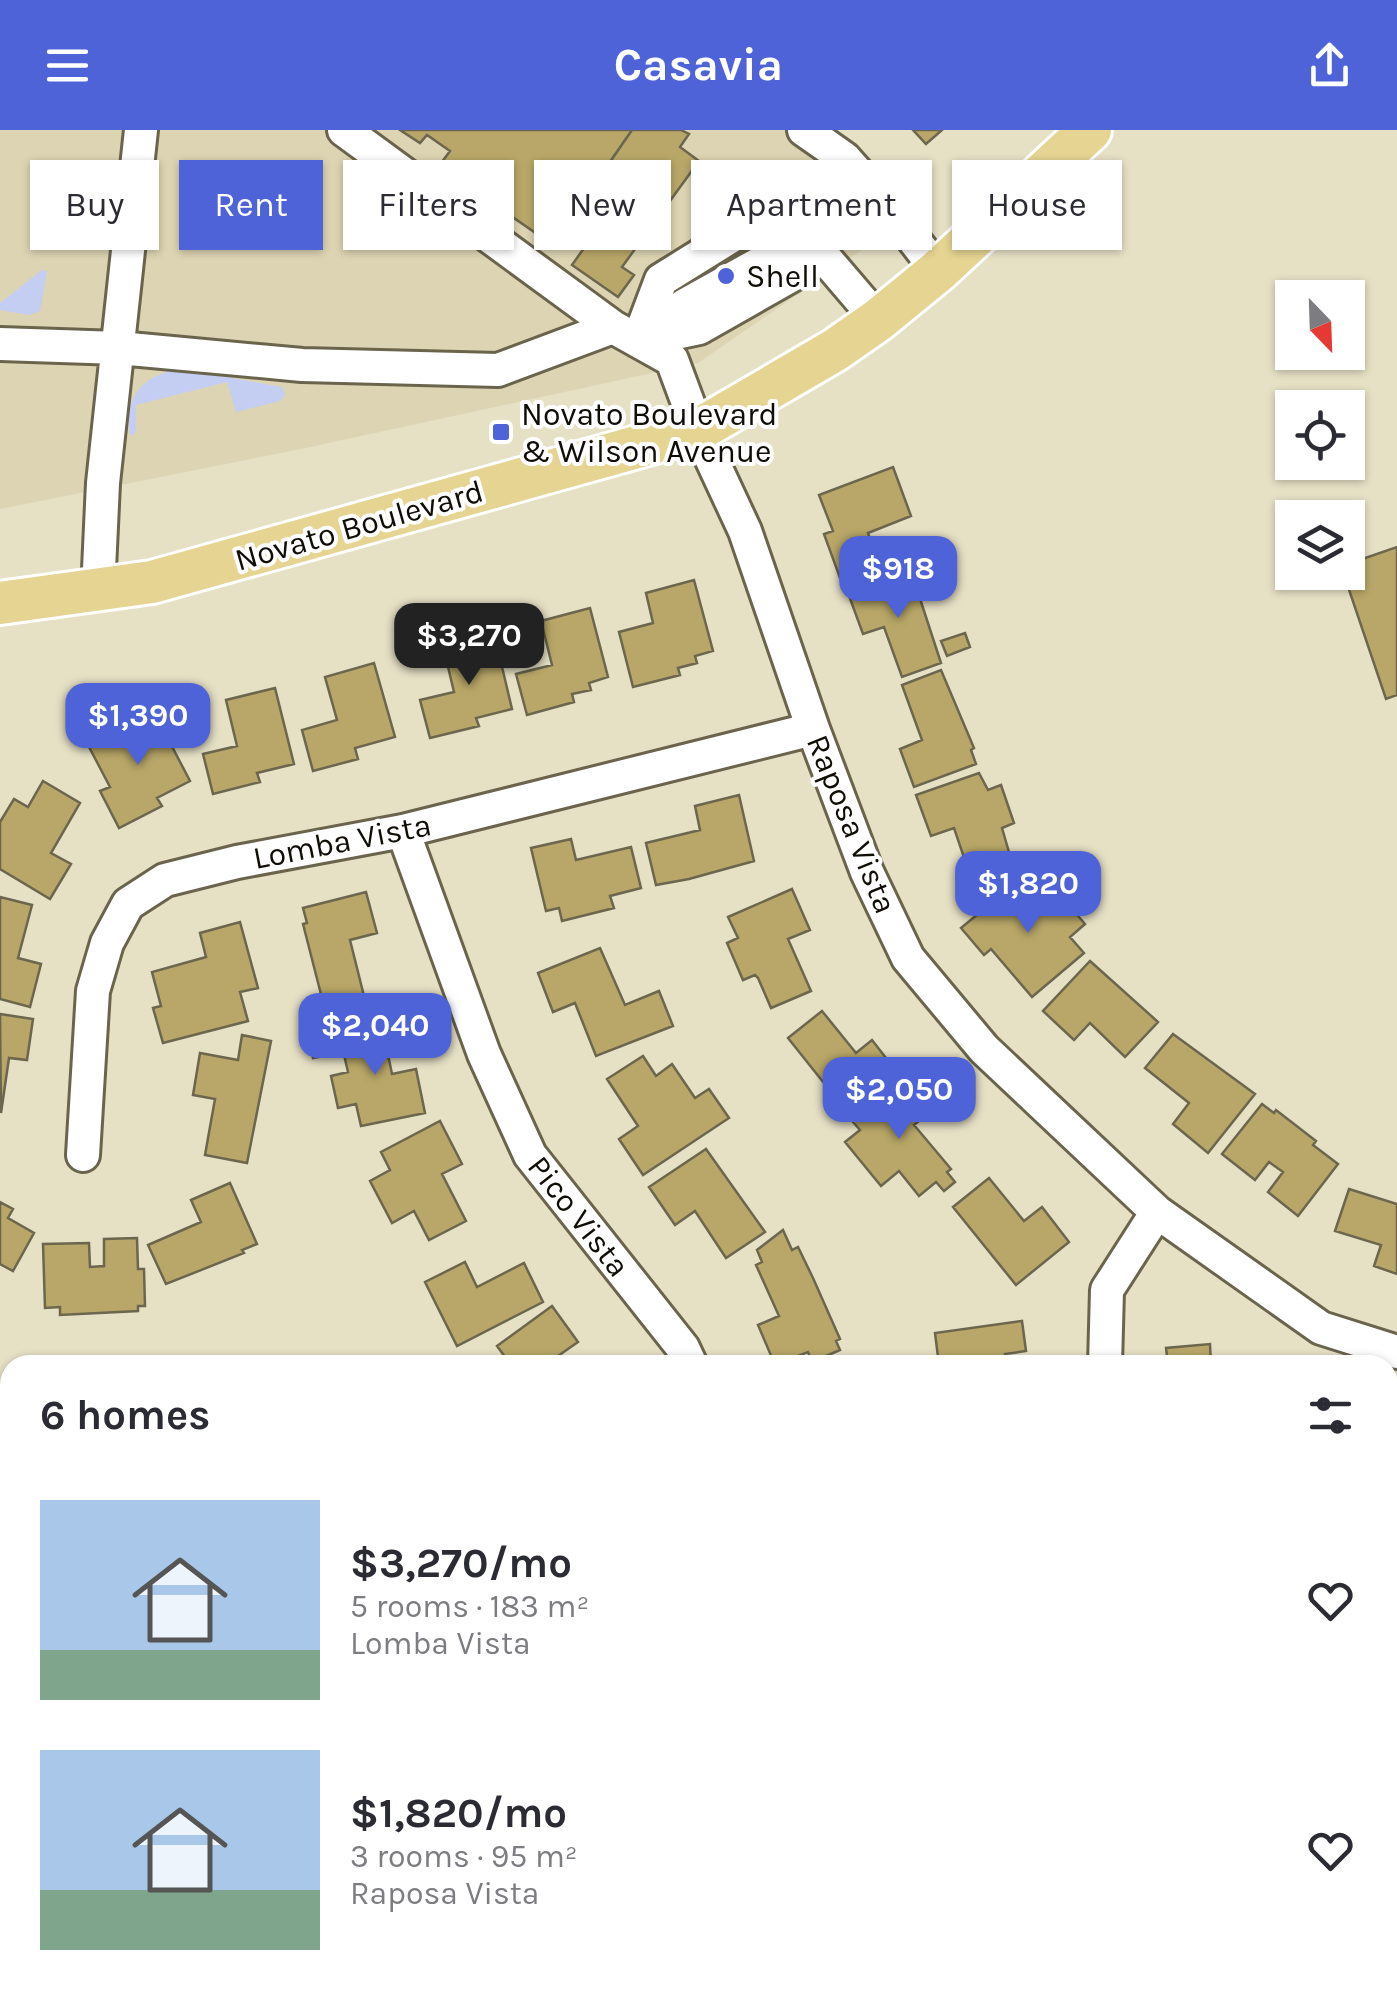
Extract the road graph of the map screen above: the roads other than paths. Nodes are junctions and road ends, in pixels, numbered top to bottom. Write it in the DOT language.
graph roads {
  1 [pos="140,130"];
  2 [pos="344,130"];
  3 [pos="804,130"];
  4 [pos="1090,130"];
  5 [pos="707,250"];
  6 [pos="812,250"];
  7 [pos="819,250"];
  8 [pos="938,271"];
  9 [pos="878,320"];
  10 [pos="625,334"];
  11 [pos="0,344"];
  12 [pos="120,348"];
  13 [pos="698,430"];
  14 [pos="98,591"];
  15 [pos="0,603"];
  16 [pos="813,730"];
  17 [pos="403,831"];
  18 [pos="83,1155"];
  19 [pos="1156,1212"];
  20 [pos="1397,1352"];
  21 [pos="686,1355"];
  22 [pos="1105,1355"];
  1 -- 12 [label="street"];
  2 -- 10 [label="street, Raposa Vista"];
  3 -- 8 [label="street"];
  4 -- 8 [label="main road, Novato Boulevard"];
  5 -- 10 [label="street"];
  6 -- 10 [label="street"];
  7 -- 9 [label="street"];
  8 -- 9 [label="main road, Novato Boulevard"];
  9 -- 13 [label="main road, Novato Boulevard"];
  10 -- 12 [label="street"];
  10 -- 13 [label="street, Raposa Vista"];
  11 -- 12 [label="street"];
  12 -- 14 [label="street"];
  13 -- 14 [label="main road, Novato Boulevard"];
  13 -- 16 [label="street, Raposa Vista"];
  14 -- 15 [label="main road, Novato Boulevard"];
  16 -- 17 [label="street, Lomba Vista"];
  16 -- 19 [label="street, Raposa Vista"];
  17 -- 18 [label="street, Lomba Vista"];
  17 -- 21 [label="street, Pico Vista"];
  19 -- 20 [label="street, Raposa Vista"];
  19 -- 22 [label="street"];
}
